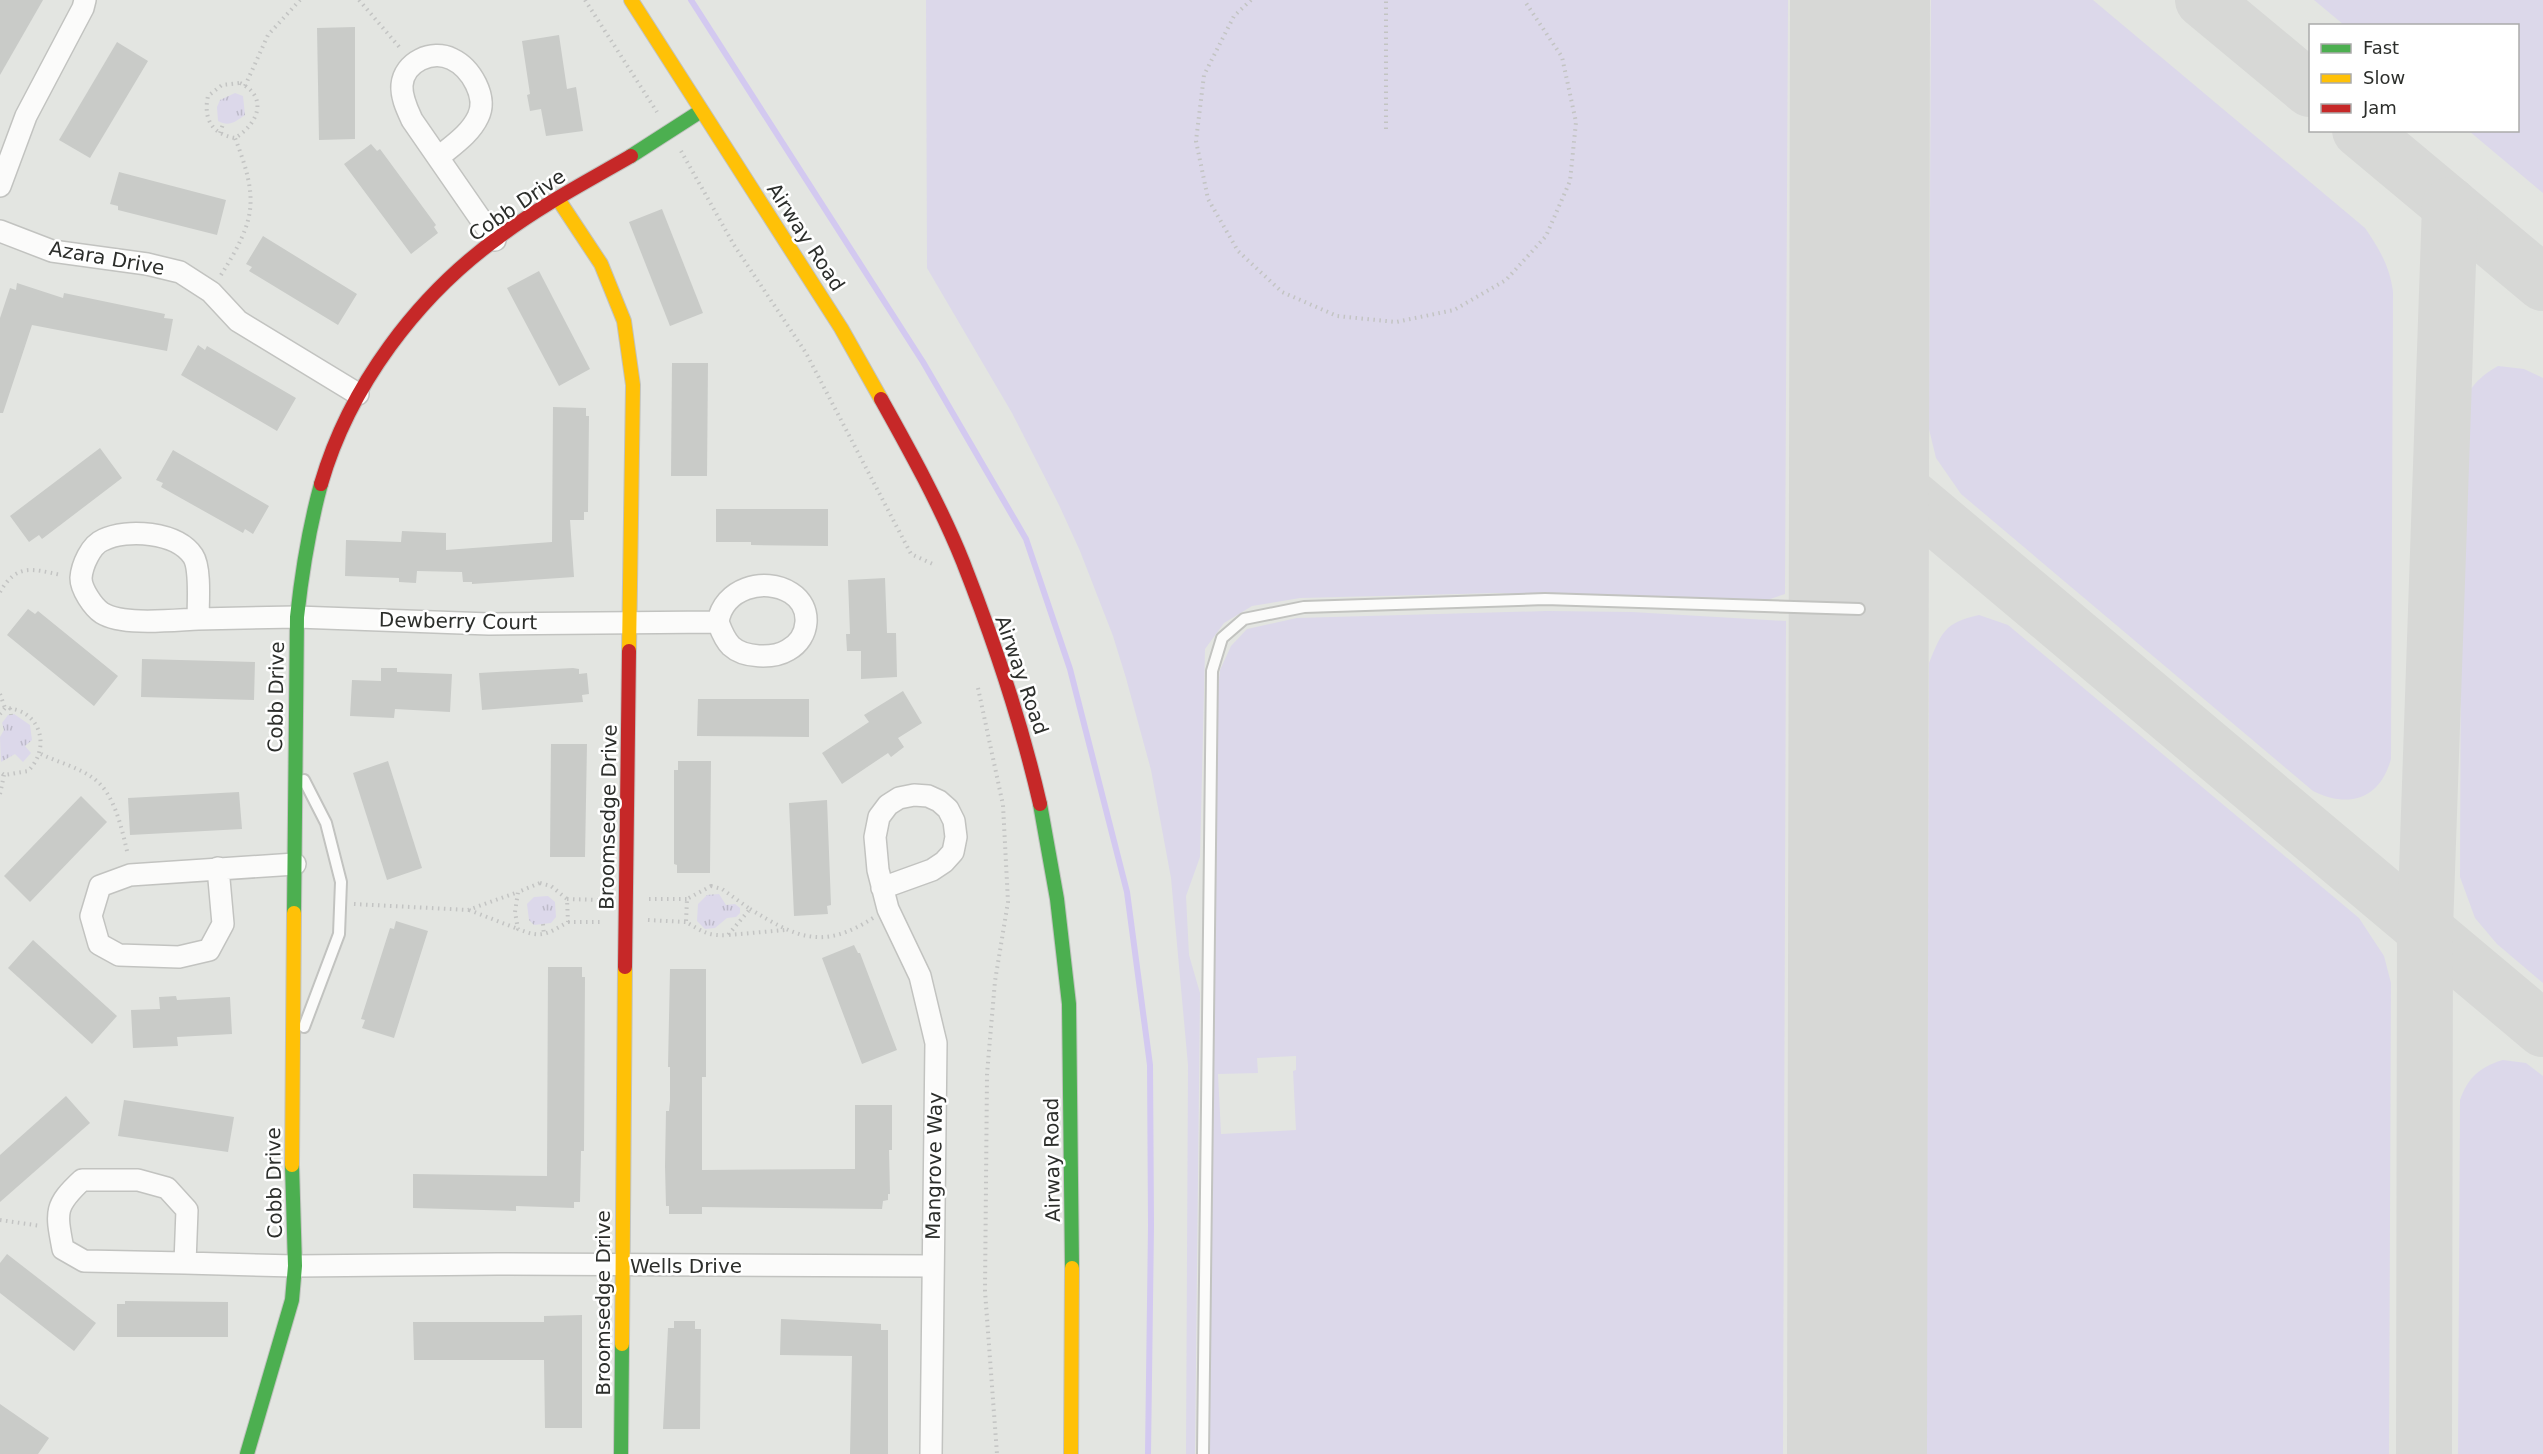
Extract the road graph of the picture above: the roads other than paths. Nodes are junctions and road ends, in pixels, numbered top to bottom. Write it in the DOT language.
graph roads {
  1 [pos="85,0"];
  2 [pos="631,0"];
  3 [pos="701,111"];
  4 [pos="439,157"];
  5 [pos="0,186"];
  6 [pos="558,199"];
  7 [pos="0,231"];
  8 [pos="495,240"];
  9 [pos="358,394"];
  10 [pos="1859,609"];
  11 [pos="297,617"];
  12 [pos="198,620"];
  13 [pos="631,621"];
  14 [pos="718,622"];
  15 [pos="295,761"];
  16 [pos="294,864"];
  17 [pos="218,868"];
  18 [pos="882,888"];
  19 [pos="293,1055"];
  20 [pos="185,1263"];
  21 [pos="295,1266"];
  22 [pos="623,1266"];
  23 [pos="932,1266"];
  24 [pos="246,1454"];
  25 [pos="621,1454"];
  26 [pos="931,1454"];
  27 [pos="1071,1454"];
  28 [pos="1203,1454"];
  1 -- 5 [label="street"];
  2 -- 3 [label="street, Airway Road"];
  3 -- 6 [label="street, Cobb Drive"];
  3 -- 27 [label="street, Airway Road"];
  4 -- 4 [label="street"];
  4 -- 8 [label="street"];
  6 -- 8 [label="street, Cobb Drive"];
  6 -- 13 [label="street, Broomsedge Drive"];
  7 -- 9 [label="street, Azara Drive"];
  8 -- 9 [label="street, Cobb Drive"];
  9 -- 11 [label="street, Cobb Drive"];
  10 -- 28 [label="lane"];
  11 -- 12 [label="street, Dewberry Court"];
  11 -- 13 [label="street, Dewberry Court"];
  11 -- 15 [label="street, Cobb Drive"];
  12 -- 12 [label="street, Dewberry Court"];
  13 -- 14 [label="street, Dewberry Court"];
  13 -- 22 [label="street, Broomsedge Drive"];
  15 -- 16 [label="street, Cobb Drive"];
  15 -- 19 [label="lane"];
  16 -- 17 [label="street"];
  16 -- 19 [label="street, Cobb Drive"];
  17 -- 17 [label="street"];
  18 -- 18 [label="street, Mangrove Way"];
  18 -- 23 [label="street, Mangrove Way"];
  19 -- 21 [label="street, Cobb Drive"];
  20 -- 20 [label="street, Wells Drive"];
  20 -- 21 [label="street, Wells Drive"];
  21 -- 22 [label="street, Wells Drive"];
  21 -- 24 [label="street, Cobb Drive"];
  22 -- 23 [label="street, Wells Drive"];
  22 -- 25 [label="street, Broomsedge Drive"];
  23 -- 26 [label="street, Mangrove Way"];
}
